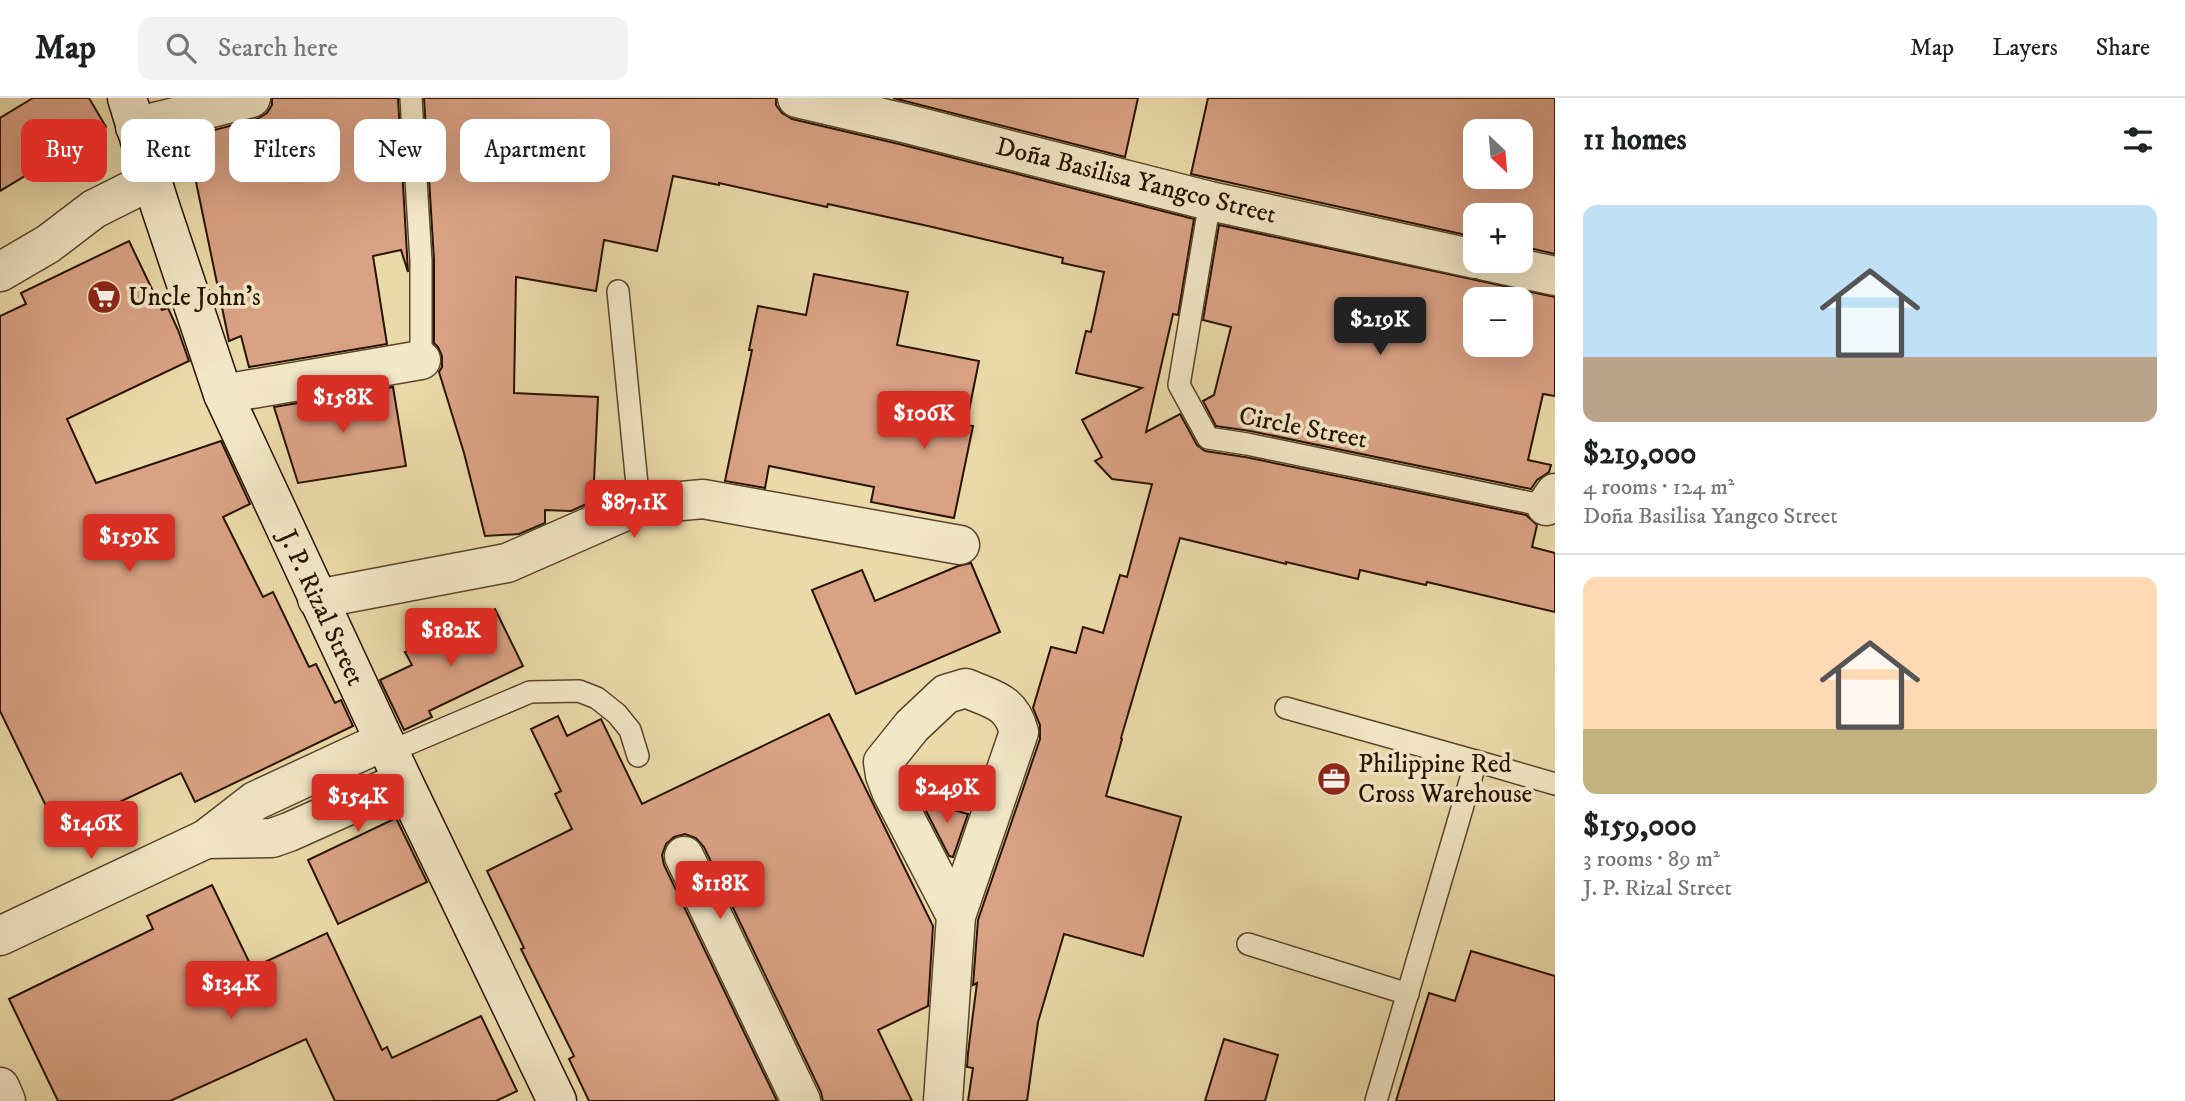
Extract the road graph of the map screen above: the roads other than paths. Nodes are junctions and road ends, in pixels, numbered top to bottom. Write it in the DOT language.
graph roads {
  1 [pos="251,98"];
  2 [pos="411,98"];
  3 [pos="797,98"];
  4 [pos="906,111"];
  5 [pos="131,112"];
  6 [pos="156,193"];
  7 [pos="1210,201"];
  8 [pos="1463,256"];
  9 [pos="1533,271"];
  10 [pos="0,272"];
  11 [pos="1555,276"];
  12 [pos="618,291"];
  13 [pos="421,360"];
  14 [pos="223,394"];
  15 [pos="1551,500"];
  16 [pos="639,506"];
  17 [pos="960,545"];
  18 [pos="317,598"];
  19 [pos="1286,708"];
  20 [pos="638,756"];
  21 [pos="392,758"];
  22 [pos="1476,761"];
  23 [pos="295,782"];
  24 [pos="1555,784"];
  25 [pos="314,821"];
  26 [pos="206,839"];
  27 [pos="684,856"];
  28 [pos="956,916"];
  29 [pos="0,936"];
  30 [pos="1248,944"];
  31 [pos="1408,994"];
  32 [pos="0,1087"];
  33 [pos="6,1101"];
  34 [pos="557,1101"];
  35 [pos="801,1101"];
  36 [pos="943,1101"];
  37 [pos="1376,1101"];
  1 -- 5 [label="street"];
  2 -- 13 [label="lane"];
  3 -- 4 [label="street, Doña Basilisa Yangco Street"];
  4 -- 7 [label="street, Doña Basilisa Yangco Street"];
  5 -- 6 [label="street, J. P. Rizal Street"];
  6 -- 10 [label="street"];
  6 -- 14 [label="street, J. P. Rizal Street"];
  7 -- 8 [label="street, Doña Basilisa Yangco Street"];
  7 -- 15 [label="lane, Circle Street"];
  9 -- 11 [label="street"];
  12 -- 16 [label="lane"];
  13 -- 14 [label="street"];
  14 -- 18 [label="street, J. P. Rizal Street"];
  16 -- 17 [label="street"];
  16 -- 18 [label="street"];
  18 -- 21 [label="street, J. P. Rizal Street"];
  19 -- 22 [label="lane"];
  20 -- 21 [label="lane"];
  21 -- 23 [label="street"];
  21 -- 25 [label="street"];
  21 -- 34 [label="street, J. P. Rizal Street"];
  22 -- 24 [label="lane"];
  22 -- 31 [label="lane"];
  23 -- 25 [label="lane"];
  23 -- 26 [label="street"];
  25 -- 26 [label="street"];
  26 -- 29 [label="street"];
  27 -- 35 [label="street"];
  28 -- 28 [label="street"];
  28 -- 36 [label="street"];
  30 -- 31 [label="lane"];
  31 -- 37 [label="lane"];
  32 -- 33 [label="street"];
}
